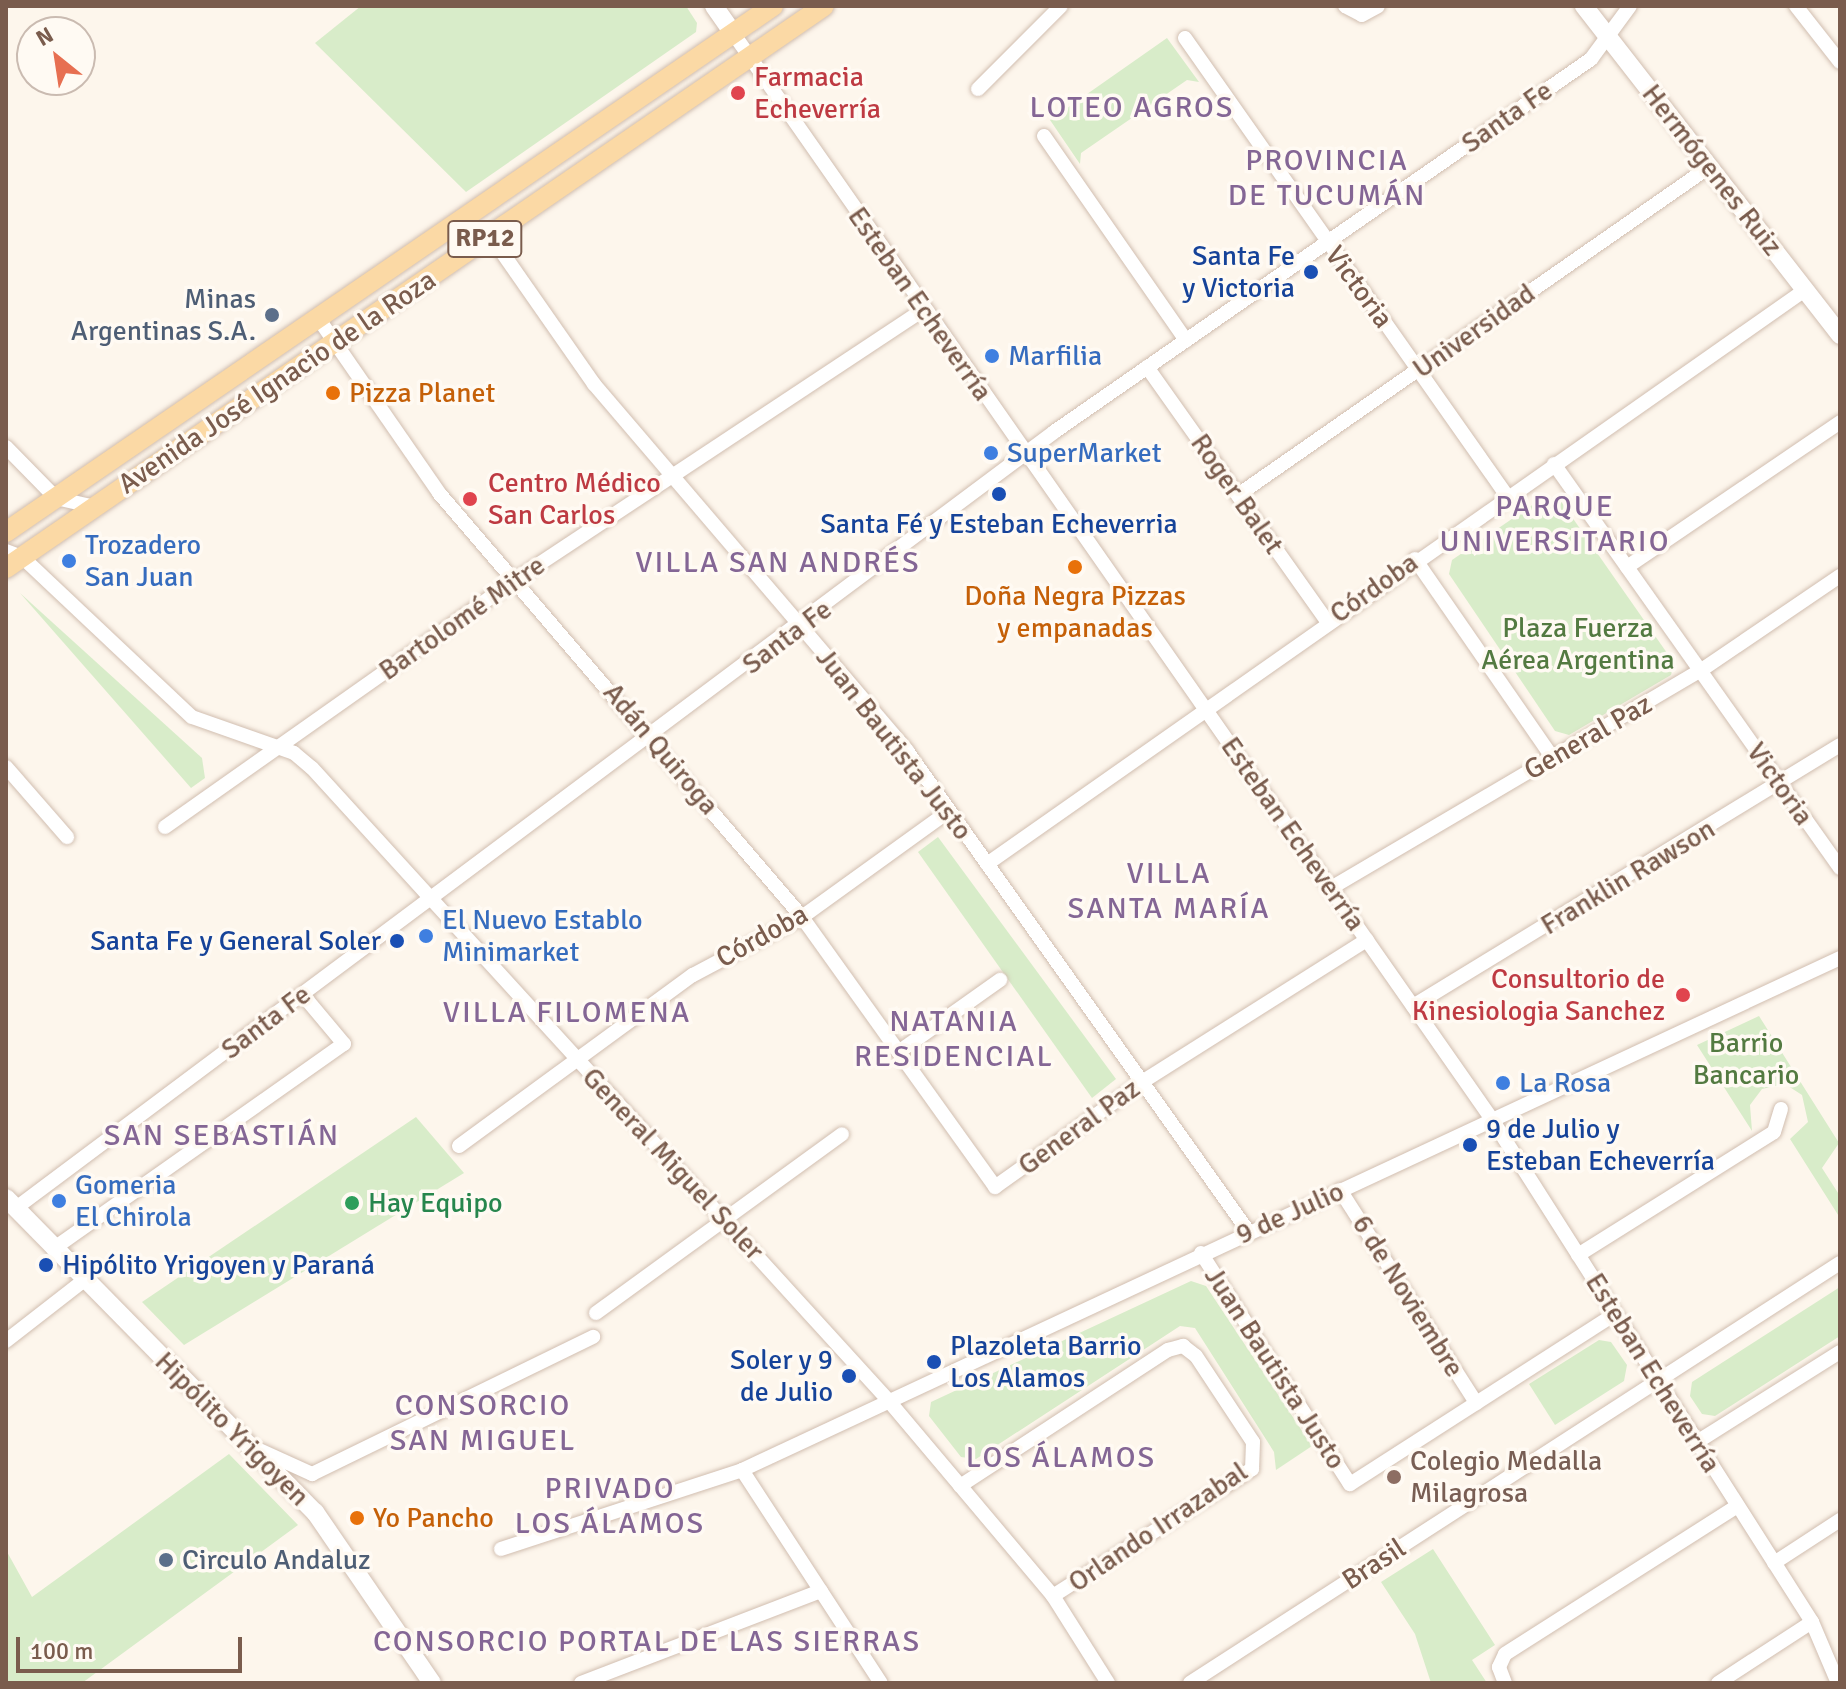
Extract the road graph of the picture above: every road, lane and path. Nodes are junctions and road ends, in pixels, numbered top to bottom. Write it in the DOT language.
graph roads {
  1 [pos="714,6"];
  2 [pos="773,6"];
  3 [pos="824,6"];
  4 [pos="1061,6"];
  5 [pos="1345,6"];
  6 [pos="1378,6"];
  7 [pos="1584,6"];
  8 [pos="1630,6"];
  9 [pos="1796,6"];
  10 [pos="733,33"];
  11 [pos="1608,37"];
  12 [pos="1185,38"];
  13 [pos="749,57"];
  14 [pos="1840,62"];
  15 [pos="978,89"];
  16 [pos="1044,136"];
  17 [pos="1709,167"];
  18 [pos="490,235"];
  19 [pos="1327,242"];
  20 [pos="1805,290"];
  21 [pos="924,309"];
  22 [pos="318,318"];
  23 [pos="1840,335"];
  24 [pos="1186,340"];
  25 [pos="335,342"];
  26 [pos="1147,367"];
  27 [pos="1418,369"];
  28 [pos="1840,422"];
  29 [pos="6,447"];
  30 [pos="1026,455"];
  31 [pos="1554,464"];
  32 [pos="672,476"];
  33 [pos="1238,495"];
  34 [pos="1507,496"];
  35 [pos="56,498"];
  36 [pos="94,507"];
  37 [pos="6,532"];
  38 [pos="11,559"];
  39 [pos="1415,559"];
  40 [pos="1627,567"];
  41 [pos="1840,576"];
  42 [pos="515,580"];
  43 [pos="1327,621"];
  44 [pos="801,627"];
  45 [pos="1700,671"];
  46 [pos="1205,709"];
  47 [pos="653,738"];
  48 [pos="1840,745"];
  49 [pos="277,748"];
  50 [pos="1553,758"];
  51 [pos="6,767"];
  52 [pos="1781,785"];
  53 [pos="949,811"];
  54 [pos="165,827"];
  55 [pos="67,837"];
  56 [pos="987,864"];
  57 [pos="1840,868"];
  58 [pos="1331,888"];
  59 [pos="431,900"];
  60 [pos="802,917"];
  61 [pos="1367,940"];
  62 [pos="1840,958"];
  63 [pos="1000,980"];
  64 [pos="303,995"];
  65 [pos="1413,1006"];
  66 [pos="900,1051"];
  67 [pos="578,1060"];
  68 [pos="1142,1082"];
  69 [pos="1781,1109"];
  70 [pos="1493,1121"];
  71 [pos="842,1134"];
  72 [pos="459,1146"];
  73 [pos="995,1187"];
  74 [pos="1340,1190"];
  75 [pos="11,1203"];
  76 [pos="725,1219"];
  77 [pos="1248,1231"];
  78 [pos="53,1249"];
  79 [pos="1201,1253"];
  80 [pos="1578,1255"];
  81 [pos="1840,1263"];
  82 [pos="83,1281"];
  83 [pos="596,1313"];
  84 [pos="1615,1314"];
  85 [pos="593,1337"];
  86 [pos="6,1341"];
  87 [pos="1840,1352"];
  88 [pos="1657,1381"];
  89 [pos="888,1400"];
  90 [pos="1476,1403"];
  91 [pos="1697,1442"];
  92 [pos="251,1446"];
  93 [pos="1257,1454"];
  94 [pos="742,1470"];
  95 [pos="960,1486"];
  96 [pos="1737,1506"];
  97 [pos="1840,1520"];
  98 [pos="501,1549"];
  99 [pos="1774,1563"];
  100 [pos="821,1591"];
  101 [pos="1053,1596"];
  102 [pos="1812,1622"];
  103 [pos="432,1683"];
  104 [pos="581,1683"];
  105 [pos="881,1683"];
  106 [pos="1108,1683"];
  107 [pos="1190,1683"];
  108 [pos="1505,1683"];
  109 [pos="1718,1683"];
  110 [pos="1838,1683"];
  1 -- 10 [label="main road, Esteban Echeverría"];
  2 -- 10 [label="main road, Avenida José Ignacio de la Roza / RP12"];
  3 -- 13 [label="main road, Avenida José Ignacio de la Roza / RP12"];
  4 -- 15 [label="street"];
  5 -- 6 [label="street"];
  7 -- 11 [label="main road, Hermógenes Ruiz"];
  8 -- 11 [label="street, Santa Fe"];
  9 -- 14 [label="street"];
  10 -- 13 [label="street, Esteban Echeverría"];
  10 -- 22 [label="main road, Avenida José Ignacio de la Roza / RP12"];
  11 -- 17 [label="main road, Hermógenes Ruiz"];
  11 -- 19 [label="street, Santa Fe"];
  12 -- 19 [label="street, Victoria"];
  13 -- 18 [label="main road, Avenida José Ignacio de la Roza / RP12"];
  13 -- 21 [label="street, Esteban Echeverría"];
  16 -- 24 [label="street"];
  17 -- 20 [label="main road, Hermógenes Ruiz"];
  17 -- 27 [label="street, Universidad"];
  18 -- 25 [label="main road, Avenida José Ignacio de la Roza / RP12"];
  18 -- 32 [label="street, Juan Bautista Justo"];
  19 -- 24 [label="street, Santa Fe"];
  19 -- 27 [label="street, Victoria"];
  20 -- 23 [label="main road, Hermógenes Ruiz"];
  20 -- 31 [label="street, Córdoba"];
  21 -- 30 [label="street, Esteban Echeverría"];
  21 -- 32 [label="street, Bartolomé Mitre"];
  22 -- 25 [label="street, Adán Quiroga"];
  22 -- 35 [label="main road, Avenida José Ignacio de la Roza / RP12"];
  24 -- 26 [label="street, Santa Fe"];
  25 -- 36 [label="main road, Avenida José Ignacio de la Roza / RP12"];
  25 -- 42 [label="street, Adán Quiroga"];
  26 -- 30 [label="street, Santa Fe"];
  26 -- 33 [label="street, Roger Balet"];
  27 -- 33 [label="street, Universidad"];
  27 -- 34 [label="street, Victoria"];
  28 -- 40 [label="street"];
  29 -- 35 [label="street"];
  30 -- 44 [label="street, Santa Fe"];
  30 -- 46 [label="street, Esteban Echeverría"];
  31 -- 34 [label="street, Córdoba"];
  31 -- 40 [label="street, Victoria"];
  32 -- 42 [label="street, Bartolomé Mitre"];
  32 -- 44 [label="street, Juan Bautista Justo"];
  33 -- 43 [label="street, Roger Balet"];
  34 -- 39 [label="street, Córdoba"];
  35 -- 36 [label="street"];
  35 -- 37 [label="main road, Avenida José Ignacio de la Roza / RP12"];
  36 -- 38 [label="main road, Avenida José Ignacio de la Roza / RP12"];
  38 -- 49 [label="street, General Miguel Soler"];
  39 -- 43 [label="street, Córdoba"];
  39 -- 50 [label="street"];
  40 -- 45 [label="street, Victoria"];
  41 -- 45 [label="street, General Paz"];
  42 -- 47 [label="street, Adán Quiroga"];
  42 -- 49 [label="street, Bartolomé Mitre"];
  43 -- 46 [label="street, Córdoba"];
  44 -- 47 [label="street, Santa Fe"];
  44 -- 53 [label="street, Juan Bautista Justo"];
  45 -- 50 [label="street, General Paz"];
  45 -- 52 [label="street, Victoria"];
  46 -- 56 [label="street, Córdoba"];
  46 -- 58 [label="street, Esteban Echeverría"];
  47 -- 59 [label="street, Santa Fe"];
  47 -- 60 [label="street, Adán Quiroga"];
  48 -- 52 [label="street, Franklin Rawson"];
  49 -- 54 [label="street, Bartolomé Mitre"];
  49 -- 59 [label="street, General Miguel Soler"];
  50 -- 58 [label="street, General Paz"];
  51 -- 55 [label="street"];
  52 -- 57 [label="street, Victoria"];
  52 -- 65 [label="street, Franklin Rawson"];
  53 -- 56 [label="street, Juan Bautista Justo"];
  53 -- 60 [label="street, Córdoba"];
  56 -- 68 [label="street, Juan Bautista Justo"];
  58 -- 61 [label="street, Esteban Echeverría"];
  59 -- 64 [label="street, Santa Fe"];
  59 -- 67 [label="street, General Miguel Soler"];
  60 -- 66 [label="street, Adán Quiroga"];
  60 -- 67 [label="street, Córdoba"];
  61 -- 65 [label="street, Esteban Echeverría"];
  61 -- 68 [label="street, General Paz"];
  62 -- 70 [label="street, 9 de Julio"];
  63 -- 66 [label="street"];
  64 -- 75 [label="street, Santa Fe"];
  64 -- 78 [label="street"];
  65 -- 70 [label="street, Esteban Echeverría"];
  66 -- 73 [label="street, Adán Quiroga"];
  67 -- 72 [label="street, Córdoba"];
  67 -- 76 [label="street, General Miguel Soler"];
  68 -- 73 [label="street, General Paz"];
  68 -- 77 [label="street, Juan Bautista Justo"];
  69 -- 80 [label="street"];
  70 -- 74 [label="street, 9 de Julio"];
  70 -- 80 [label="street, Esteban Echeverría"];
  71 -- 76 [label="street"];
  74 -- 77 [label="street, 9 de Julio"];
  74 -- 90 [label="street, 6 de Noviembre"];
  75 -- 78 [label="main road, Hipólito Yrigoyen"];
  76 -- 83 [label="street"];
  76 -- 89 [label="street, General Miguel Soler"];
  77 -- 79 [label="street, 9 de Julio"];
  78 -- 82 [label="main road, Hipólito Yrigoyen"];
  79 -- 89 [label="street, 9 de Julio"];
  79 -- 90 [label="street, Juan Bautista Justo"];
  80 -- 84 [label="street, Esteban Echeverría"];
  81 -- 88 [label="street, Brasil"];
  82 -- 86 [label="street"];
  82 -- 92 [label="main road, Hipólito Yrigoyen"];
  84 -- 88 [label="street, Esteban Echeverría"];
  84 -- 90 [label="street"];
  85 -- 92 [label="street"];
  87 -- 91 [label="street"];
  88 -- 91 [label="street, Esteban Echeverría"];
  88 -- 107 [label="street, Brasil"];
  89 -- 94 [label="street, 9 de Julio"];
  89 -- 95 [label="street, General Miguel Soler"];
  91 -- 96 [label="street, Esteban Echeverría"];
  92 -- 103 [label="main road, Hipólito Yrigoyen"];
  93 -- 95 [label="street, Juan Bautista Justo"];
  93 -- 101 [label="street, Orlando Irrazabal"];
  94 -- 98 [label="street, 9 de Julio"];
  94 -- 100 [label="street"];
  95 -- 101 [label="street, General Miguel Soler"];
  96 -- 99 [label="street, Esteban Echeverría"];
  96 -- 108 [label="street"];
  97 -- 99 [label="street"];
  99 -- 102 [label="street, Esteban Echeverría"];
  100 -- 104 [label="street"];
  100 -- 105 [label="street"];
  101 -- 106 [label="street, General Miguel Soler"];
  102 -- 109 [label="street"];
  102 -- 110 [label="street, Esteban Echeverría"];
}
